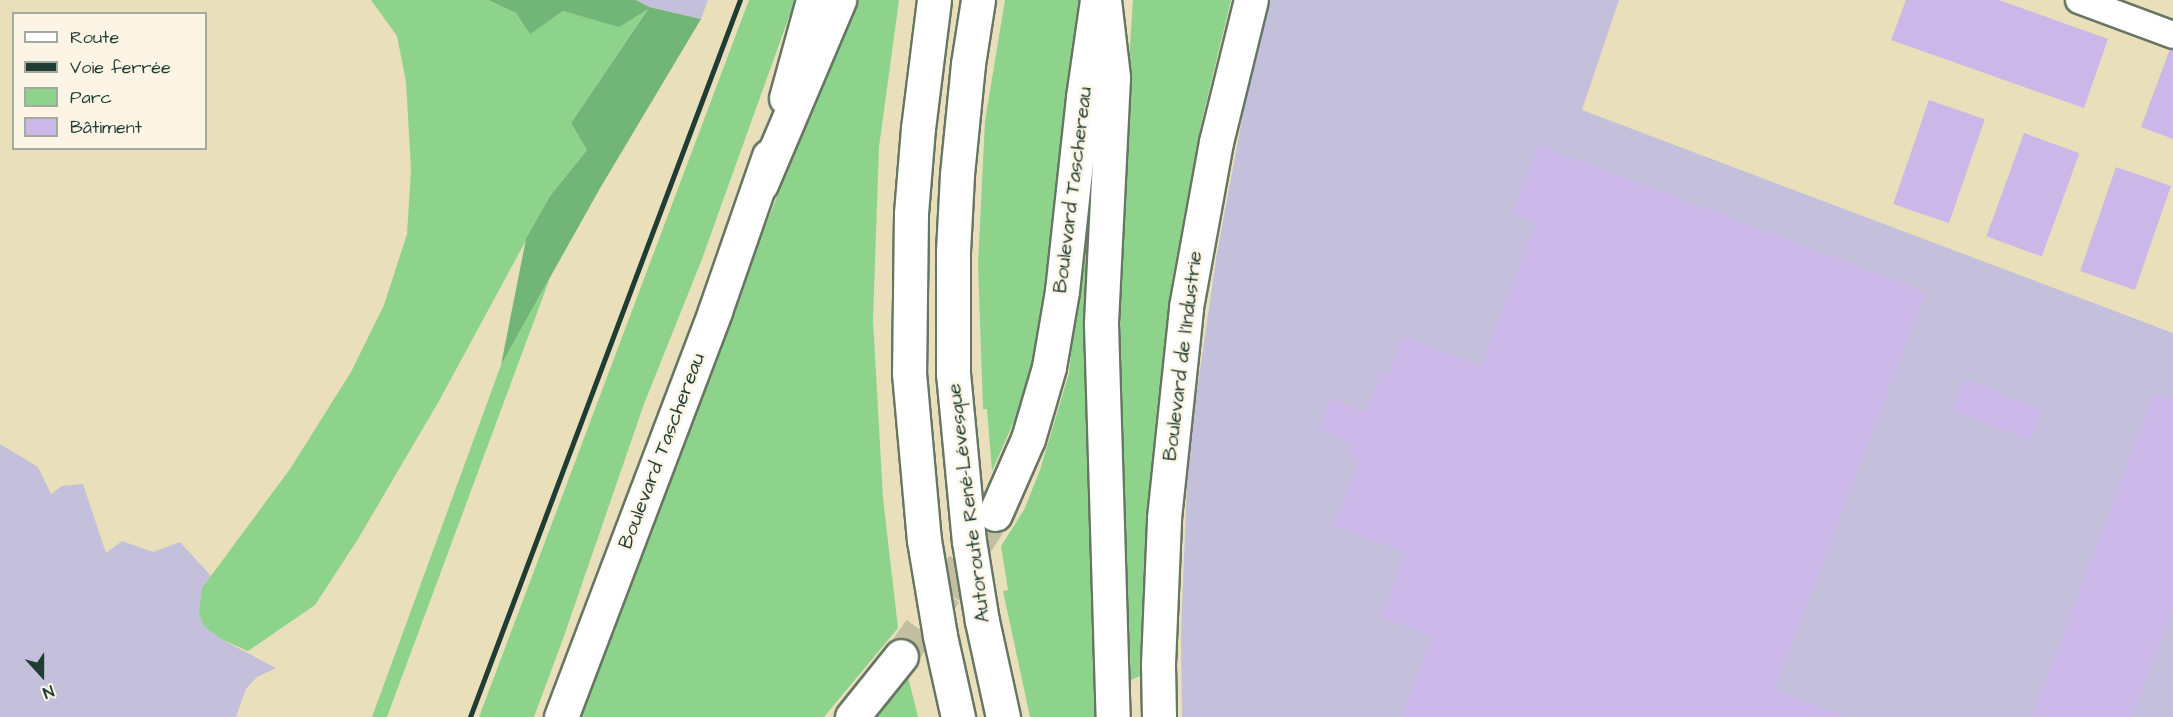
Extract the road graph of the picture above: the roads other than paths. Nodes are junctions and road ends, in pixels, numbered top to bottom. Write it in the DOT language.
graph roads {
  1 [pos="813,0"];
  2 [pos="839,0"];
  3 [pos="934,0"];
  4 [pos="978,0"];
  5 [pos="1097,0"];
  6 [pos="1104,0"];
  7 [pos="1251,0"];
  8 [pos="2079,0"];
  9 [pos="2173,35"];
  10 [pos="761,184"];
  11 [pos="995,514"];
  12 [pos="901,656"];
  13 [pos="561,717"];
  14 [pos="852,717"];
  15 [pos="958,717"];
  16 [pos="1003,717"];
  17 [pos="1113,717"];
  18 [pos="1158,717"];
  1 -- 10 [label="main road"];
  2 -- 10 [label="main road"];
  3 -- 15 [label="main road"];
  4 -- 16 [label="main road, Autoroute René-Lévesque"];
  5 -- 11 [label="main road, Boulevard Taschereau"];
  6 -- 17 [label="main road"];
  7 -- 18 [label="main road, Boulevard de l'Industrie"];
  8 -- 9 [label="street"];
  10 -- 13 [label="main road, Boulevard Taschereau"];
  12 -- 14 [label="main road"];
}
